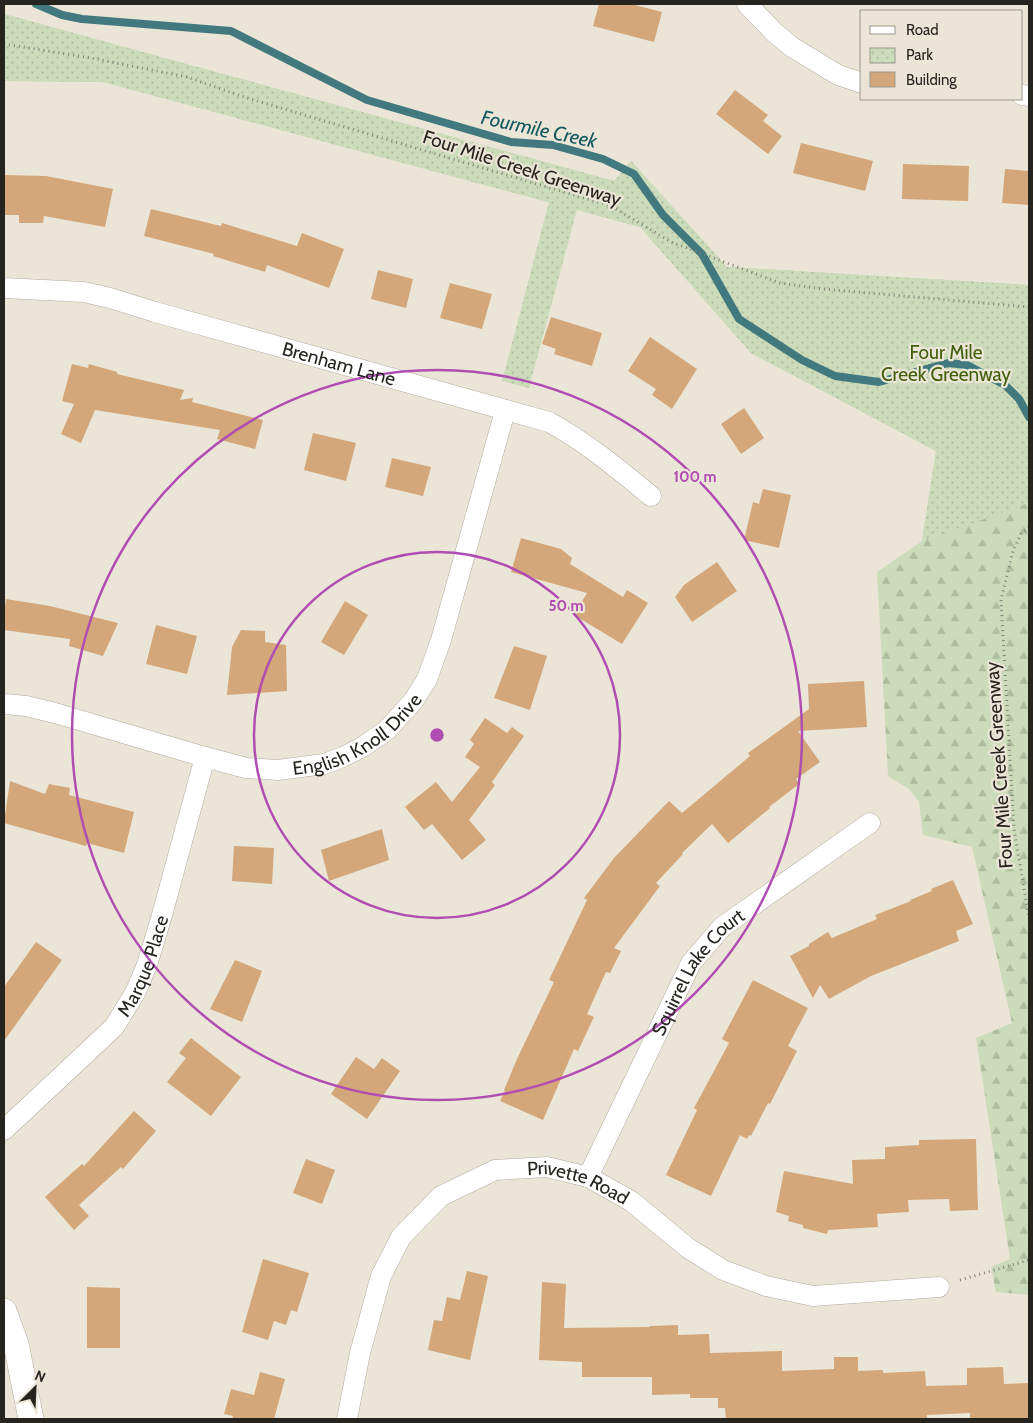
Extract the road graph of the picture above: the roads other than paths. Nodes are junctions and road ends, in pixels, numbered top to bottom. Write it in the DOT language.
graph roads {
  1 [pos="746,4"];
  2 [pos="860,82"];
  3 [pos="4,288"];
  4 [pos="505,411"];
  5 [pos="651,496"];
  6 [pos="4,704"];
  7 [pos="205,758"];
  8 [pos="870,823"];
  9 [pos="4,1130"];
  10 [pos="588,1177"];
  11 [pos="939,1287"];
  12 [pos="4,1310"];
  13 [pos="31,1419"];
  14 [pos="347,1419"];
  1 -- 2 [label="street"];
  3 -- 4 [label="street, Brenham Lane"];
  4 -- 5 [label="street, Brenham Lane"];
  4 -- 7 [label="street, English Knoll Drive"];
  6 -- 7 [label="street, English Knoll Drive"];
  7 -- 9 [label="street, Marque Place"];
  8 -- 10 [label="street, Squirrel Lake Court"];
  10 -- 11 [label="street, Privette Road"];
  10 -- 14 [label="street, Privette Road"];
  12 -- 13 [label="street"];
}
